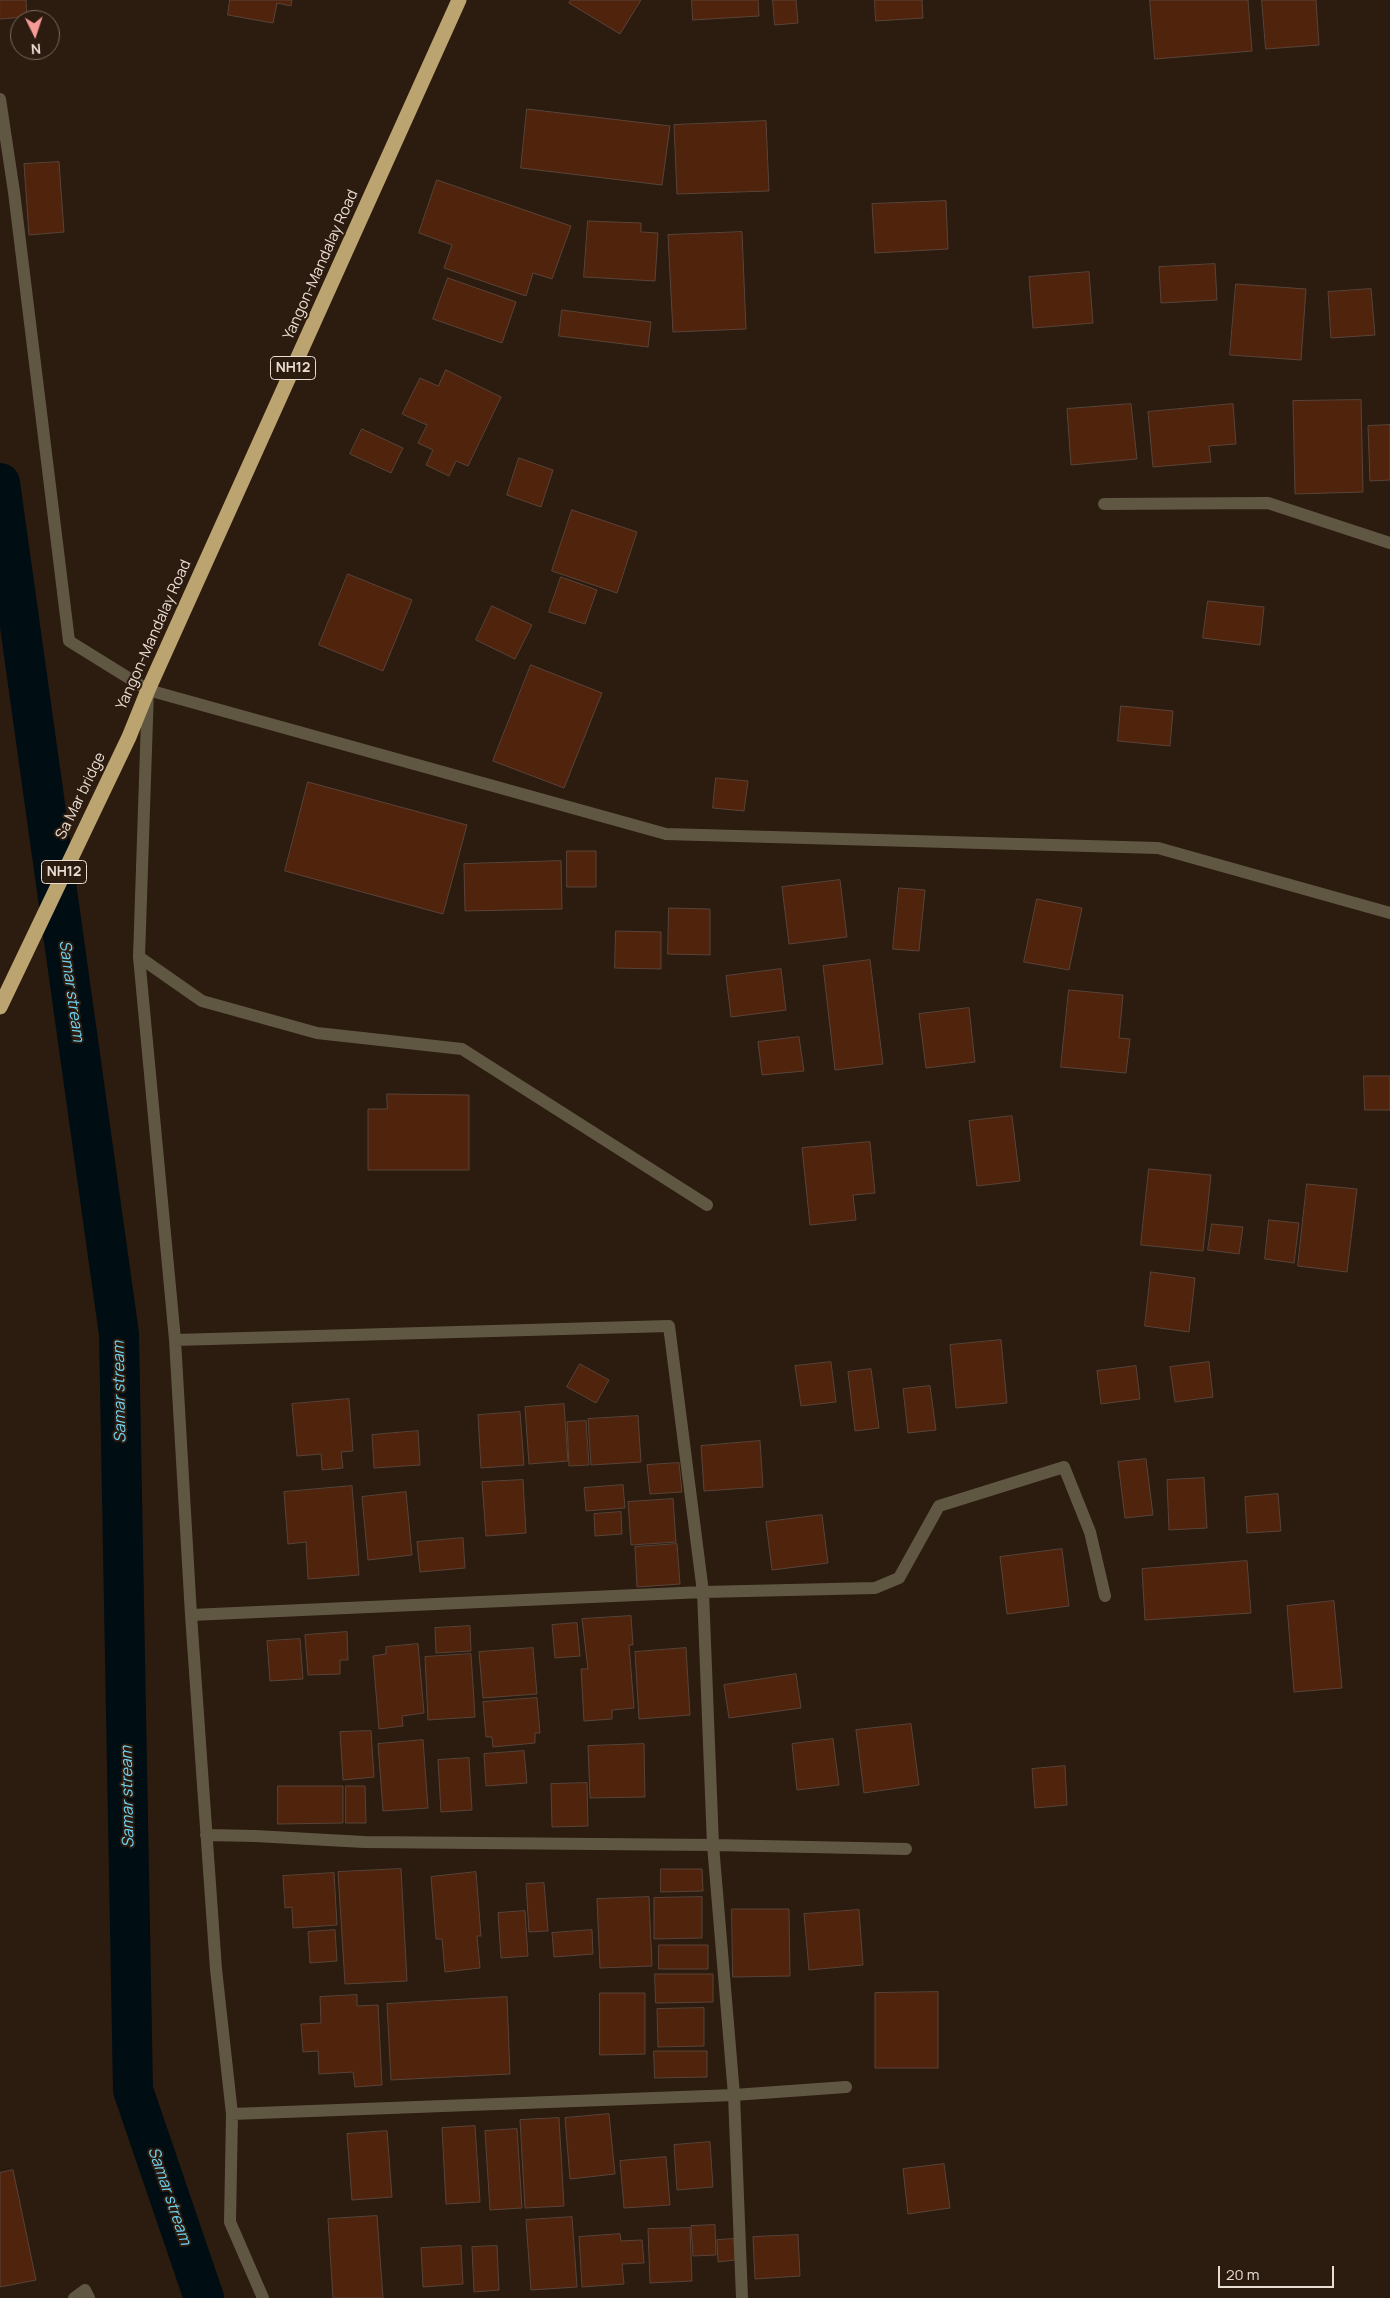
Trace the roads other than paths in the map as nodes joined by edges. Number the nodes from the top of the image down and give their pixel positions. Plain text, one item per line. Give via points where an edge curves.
1 (460, 0) edge
2 (0, 99) edge
3 (1104, 504) dead end
4 (1390, 544) edge
5 (148, 690) junction
6 (129, 737) joint
7 (1390, 913) edge
8 (140, 957) junction
9 (0, 1006) edge
10 (707, 1205) dead end
11 (175, 1340) junction
12 (703, 1592) junction
13 (1105, 1596) dead end
14 (191, 1615) junction
15 (206, 1835) junction
16 (713, 1845) junction
17 (906, 1849) dead end
18 (846, 2087) dead end
19 (734, 2095) junction
20 (232, 2114) junction
21 (74, 2298) edge
22 (88, 2298) edge
23 (263, 2298) edge
24 (742, 2298) edge

1 - 5 highway, Yangon-Mandalay Road / NH12
2 - 5 street via 69,641
3 - 4 street via 1268,503
5 - 6 highway, Yangon-Mandalay Road / NH12
5 - 7 street via 666,834 1158,848
5 - 8 street
6 - 9 highway, Sa Mar bridge / NH12
8 - 10 street via 202,1002 317,1033 462,1049
8 - 11 street
11 - 12 street via 669,1326
11 - 14 street
12 - 13 street via 875,1588 899,1578 939,1506 1064,1467 1090,1532
12 - 14 street
12 - 16 street
14 - 15 street
15 - 16 street via 364,1842
15 - 20 street
16 - 17 street
16 - 19 street
18 - 19 street
19 - 20 street
19 - 24 street
20 - 23 street via 230,2222
21 - 22 street via 85,2290

